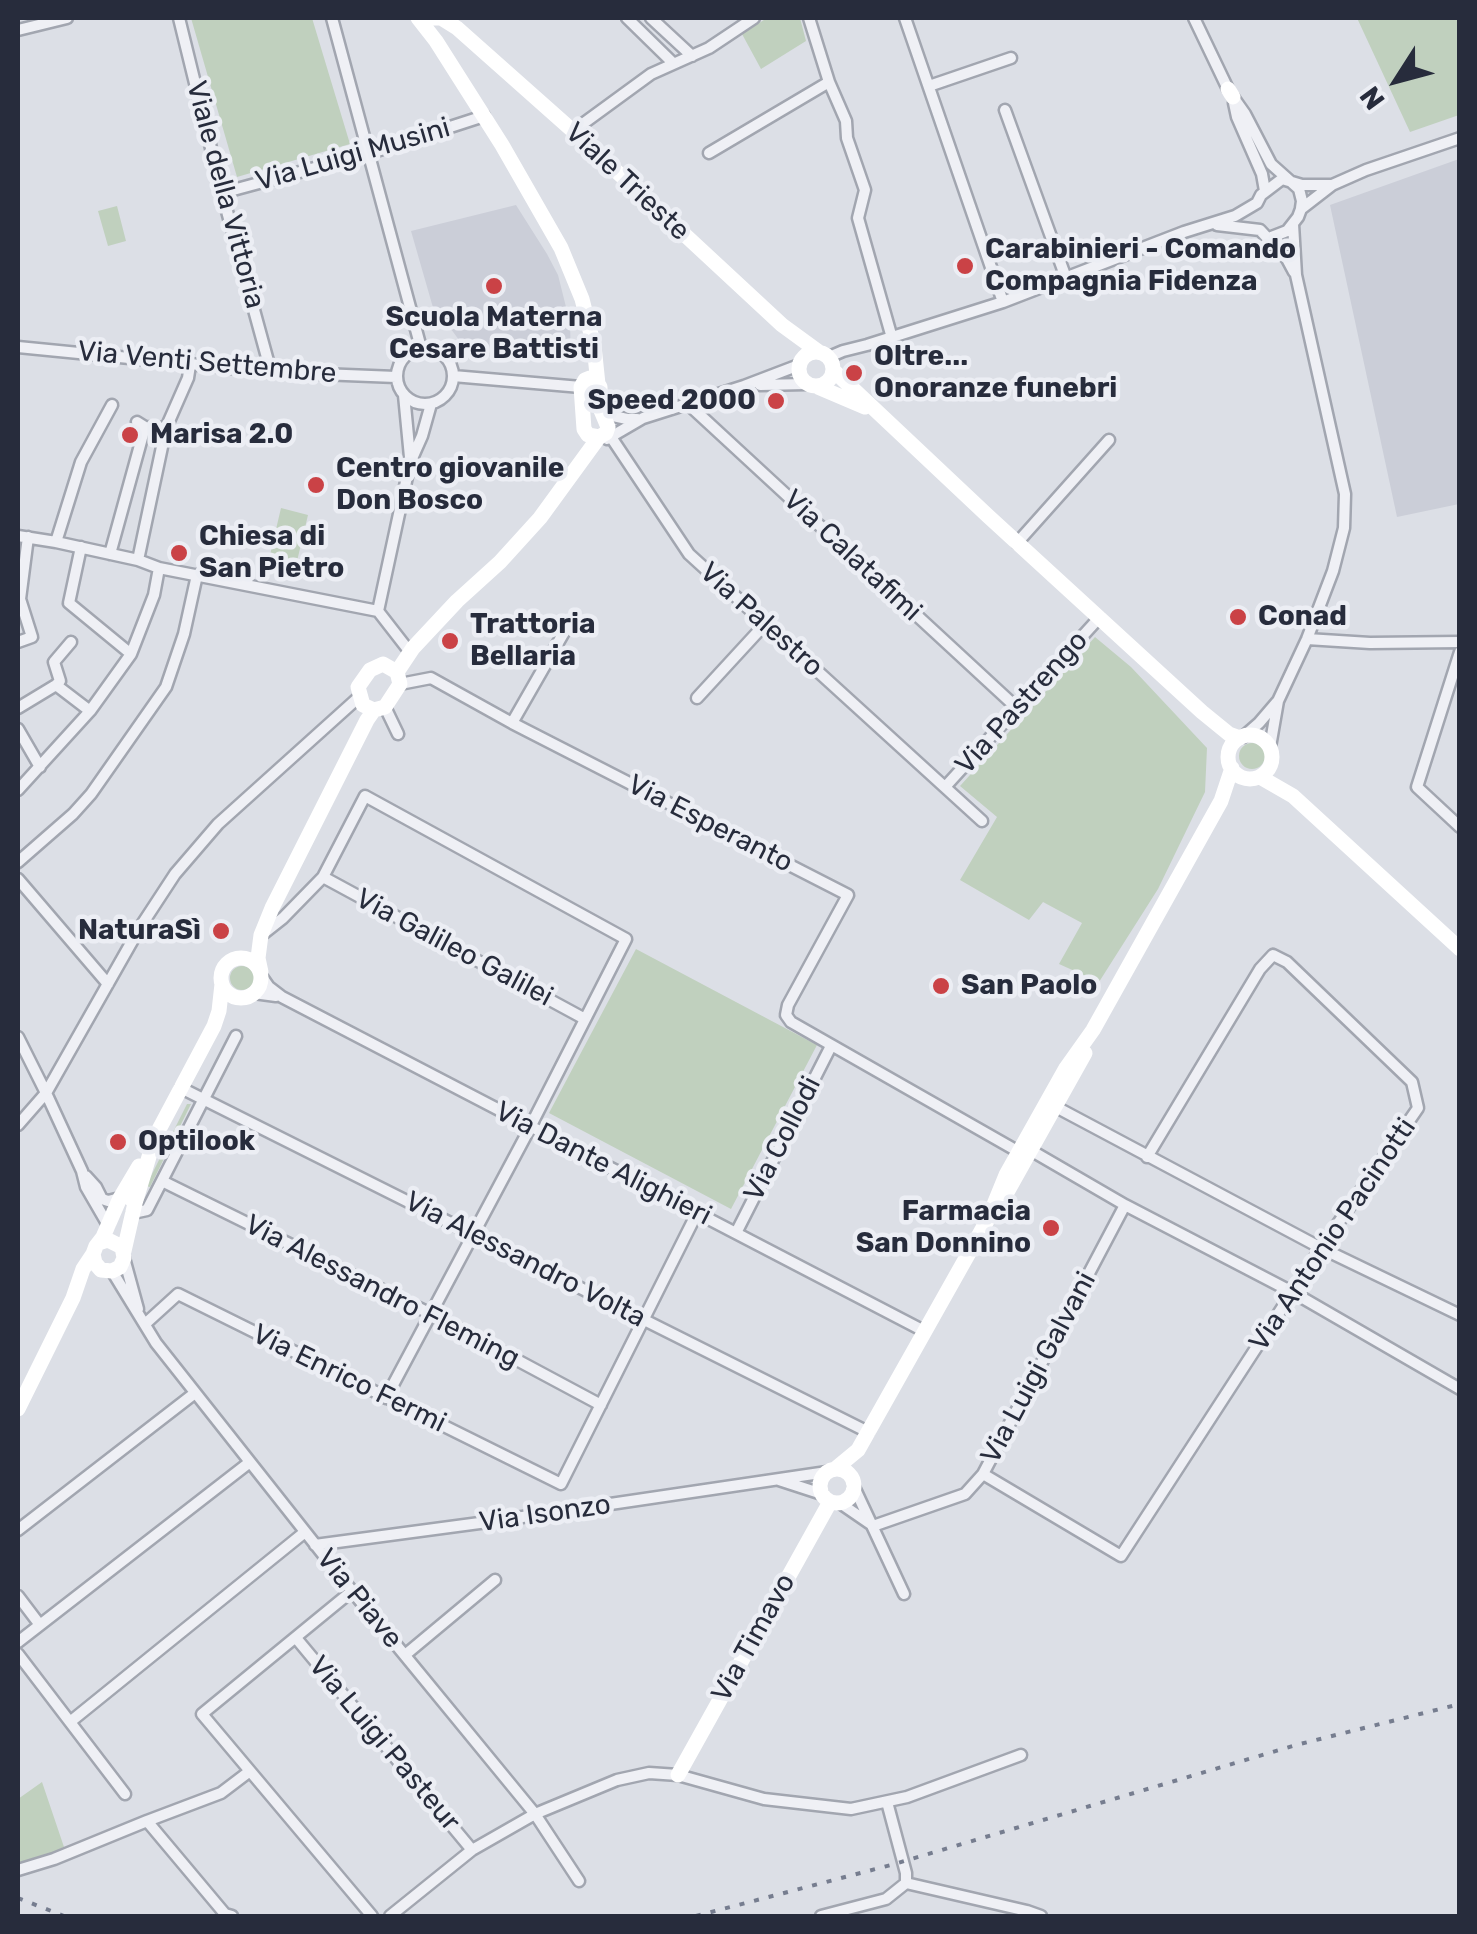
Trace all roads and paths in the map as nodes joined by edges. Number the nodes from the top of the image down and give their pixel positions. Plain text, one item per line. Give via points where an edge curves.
1 (67, 18) edge
2 (179, 18) edge
3 (332, 18) edge
4 (418, 18) edge
5 (430, 18) edge
6 (627, 18) edge
7 (650, 18) edge
8 (754, 18) edge
9 (809, 18) edge
10 (905, 18) edge
11 (1194, 18) edge
12 (18, 30) edge
13 (436, 41) junction
14 (692, 56) junction
15 (1011, 58) dead end
16 (673, 63) junction
17 (828, 82) junction
18 (928, 86) junction
19 (1230, 93) junction
20 (1005, 110) dead end
21 (484, 116) junction
22 (573, 131) junction
23 (1460, 138) edge
24 (370, 153) junction
25 (709, 153) dead end
26 (1292, 182) junction
27 (1332, 185) junction
28 (1264, 191) junction
29 (222, 193) junction
30 (1257, 203) junction
31 (1301, 209) junction
32 (1293, 224) junction
33 (1211, 225) junction
34 (1264, 234) junction
35 (1296, 275) junction
36 (1066, 278) junction
37 (1003, 302) junction
38 (892, 338) junction
39 (18, 347) edge
40 (421, 348) junction
41 (827, 360) junction
42 (190, 365) junction
43 (800, 365) junction
44 (272, 372) junction
45 (396, 376) junction
46 (453, 376) junction
47 (812, 385) junction
48 (744, 386) junction
49 (591, 387) junction
50 (404, 396) junction
51 (112, 404) dead end
52 (431, 404) junction
53 (688, 404) junction
54 (873, 410) junction
55 (644, 418) junction
56 (166, 428) junction
57 (601, 432) junction
58 (1110, 440) dead end
59 (410, 464) junction
60 (572, 476) junction
61 (23, 537) edge
62 (56, 542) junction
63 (1017, 543) junction
64 (81, 548) junction
65 (110, 554) junction
66 (138, 560) junction
67 (159, 568) junction
68 (197, 575) junction
69 (378, 611) junction
70 (1099, 618) junction
71 (766, 623) junction
72 (567, 627) dead end
73 (1307, 639) junction
74 (18, 642) edge
75 (71, 642) dead end
76 (1460, 642) edge
77 (407, 651) junction
78 (1460, 652) edge
79 (131, 654) junction
80 (394, 673) junction
81 (56, 684) junction
82 (697, 698) dead end
83 (1278, 701) junction
84 (18, 708) edge
85 (370, 708) junction
86 (1016, 708) junction
87 (90, 711) junction
88 (512, 722) junction
89 (18, 729) edge
90 (398, 734) dead end
91 (1238, 742) junction
92 (1271, 755) junction
93 (40, 767) junction
94 (1232, 768) junction
95 (1255, 778) junction
96 (945, 787) junction
97 (18, 790) edge
98 (1293, 796) junction
99 (1221, 801) junction
100 (982, 821) dead end
101 (1460, 827) edge
102 (18, 862) edge
103 (323, 877) junction
104 (18, 879) edge
105 (261, 935) junction
106 (1460, 949) edge
107 (236, 958) junction
108 (261, 974) junction
109 (108, 984) junction
110 (222, 984) junction
111 (252, 995) junction
112 (282, 997) junction
113 (585, 1019) junction
114 (214, 1026) junction
115 (1093, 1030) junction
116 (236, 1036) dead end
117 (18, 1038) edge
118 (831, 1046) junction
119 (181, 1088) junction
120 (46, 1093) junction
121 (203, 1100) junction
122 (1056, 1107) junction
123 (18, 1125) edge
124 (530, 1126) junction
125 (1025, 1152) junction
126 (1146, 1156) junction
127 (82, 1171) junction
128 (162, 1181) junction
129 (129, 1205) junction
130 (1125, 1206) junction
131 (697, 1213) junction
132 (108, 1226) junction
133 (736, 1233) junction
134 (474, 1234) junction
135 (1321, 1248) junction
136 (96, 1249) junction
137 (124, 1255) junction
138 (109, 1271) junction
139 (1294, 1293) junction
140 (74, 1298) junction
141 (431, 1314) junction
142 (1460, 1315) edge
143 (142, 1320) junction
144 (642, 1320) junction
145 (924, 1331) junction
146 (1460, 1389) edge
147 (194, 1393) junction
148 (386, 1398) junction
149 (601, 1405) junction
150 (18, 1409) edge
151 (868, 1432) junction
152 (858, 1450) junction
153 (250, 1462) junction
154 (831, 1471) junction
155 (983, 1474) junction
156 (773, 1479) junction
157 (853, 1484) junction
158 (830, 1499) junction
159 (873, 1526) junction
160 (18, 1530) edge
161 (305, 1532) junction
162 (315, 1544) junction
163 (495, 1580) dead end
164 (352, 1592) junction
165 (904, 1594) dead end
166 (18, 1596) edge
167 (40, 1625) junction
168 (296, 1638) junction
169 (18, 1642) edge
170 (18, 1654) edge
171 (405, 1655) junction
172 (70, 1722) junction
173 (1021, 1755) dead end
174 (250, 1771) junction
175 (678, 1775) junction
176 (125, 1794) dead end
177 (887, 1802) junction
178 (535, 1814) junction
179 (147, 1821) junction
180 (472, 1850) junction
181 (18, 1870) edge
182 (580, 1882) dead end
183 (906, 1883) junction
184 (232, 1916) edge
185 (372, 1916) edge
186 (390, 1916) edge
187 (821, 1916) edge
188 (1040, 1916) edge

1 - 12 street
2 - 29 street, Viale della Vittoria
3 - 24 street
4 - 13 main road
5 - 13 main road
5 - 22 main road, Viale Trieste via 456,28
6 - 16 street
7 - 14 street
8 - 14 street
9 - 17 street
10 - 18 street
11 - 19 street
13 - 21 main road
14 - 16 street
15 - 18 street
16 - 22 street
17 - 25 street
17 - 38 street via 866,190 858,218
18 - 37 street
19 - 26 street via 1272,164
19 - 28 street
20 - 36 street
21 - 24 street, Via Luigi Musini
21 - 49 main road via 561,248 582,299
22 - 41 main road, Viale Trieste
23 - 27 street
24 - 29 street, Via Luigi Musini
24 - 40 street
26 - 27 street
26 - 28 street
26 - 31 street via 1302,195
27 - 31 street
28 - 30 street
29 - 44 street, Viale della Vittoria
30 - 33 street
30 - 34 street via 1256,224
31 - 32 street
32 - 34 street via 1281,234
32 - 35 street
33 - 34 street
33 - 36 street
34 - 35 street
35 - 73 street via 1345,494 1340,549
36 - 37 street
37 - 38 street
38 - 41 street
39 - 42 street, Via Venti Settembre
40 - 45 street via 403,357
40 - 46 street via 441,352
41 - 43 main road via 805,356
41 - 47 main road via 829,382
41 - 54 main road, Viale Trieste
42 - 44 street, Via Venti Settembre
42 - 56 street
43 - 47 main road via 800,375
43 - 48 street
44 - 45 street, Via Venti Settembre
45 - 50 street
46 - 49 street
46 - 52 street via 449,391
47 - 48 street
47 - 54 main road, Viale Trieste
48 - 53 street
49 - 55 street via 613,416
49 - 57 main road
49 - 57 main road
50 - 52 street
50 - 59 street
51 - 62 street via 81,462
52 - 59 street
53 - 55 street
53 - 86 street, Via Calatafimi
54 - 63 main road, Viale Trieste
55 - 57 street
56 - 65 street via 141,424
56 - 66 street
57 - 60 main road
57 - 60 main road via 584,443
57 - 71 street, Via Palestro via 689,554
58 - 63 street
59 - 69 street
60 - 77 main road via 500,562
61 - 62 street
61 - 74 street via 20,598 32,637
62 - 64 street
63 - 70 main road, Viale Trieste
64 - 65 street
64 - 79 street via 70,603
65 - 66 street
66 - 67 street
67 - 68 street
67 - 79 street
68 - 69 street
68 - 102 street via 166,686 91,794
69 - 77 street
70 - 86 street, Via Pastrengo
70 - 91 main road, Viale Trieste
71 - 82 street
71 - 96 street, Via Palestro
72 - 88 street
73 - 76 street
73 - 83 street
75 - 81 street via 54,662
77 - 80 main road
78 - 101 street via 1417,788
79 - 87 street
80 - 85 main road
80 - 85 main road via 370,670 358,688
80 - 88 street, Via Esperanto via 431,678
81 - 84 street
81 - 87 street
83 - 91 street
83 - 92 street
85 - 90 street
85 - 105 main road
85 - 109 street via 218,824 175,874
86 - 96 street, Via Pastrengo
87 - 93 street
88 - 118 street, Via Esperanto via 848,896 786,1015
89 - 93 street
91 - 92 main road, Viale Trieste via 1261,738
91 - 94 main road
92 - 95 main road via 1265,774
92 - 98 main road
93 - 97 street
94 - 95 main road
94 - 99 main road
95 - 98 main road
95 - 99 main road
96 - 100 street, Via Palestro
98 - 106 main road
99 - 115 main road
103 - 105 street
103 - 113 street, Via Galileo Galilei
103 - 113 street via 365,796 626,939
104 - 109 street
105 - 107 main road
105 - 108 main road
107 - 108 main road via 248,958
107 - 110 main road via 224,968
108 - 111 main road
108 - 112 street, Via Dante Alighieri
109 - 120 street
110 - 111 main road via 233,996
110 - 114 main road
111 - 112 street, Via Dante Alighieri
111 - 114 main road
112 - 124 street, Via Dante Alighieri
113 - 124 street
114 - 119 main road
115 - 122 main road
115 - 125 main road via 1066,1068
116 - 121 street
117 - 120 street
118 - 125 street
118 - 133 street, Via Collodi
119 - 121 street, Via Alessandro Volta
119 - 129 main road
120 - 123 street
120 - 127 street
121 - 128 street
121 - 134 street, Via Alessandro Volta
122 - 125 main road
122 - 126 street
124 - 131 street, Via Dante Alighieri
124 - 134 street
125 - 130 street
125 - 145 main road
126 - 135 street
126 - 135 street, Via Antonio Pacinotti via 1274,955 1412,1082 1418,1108
127 - 129 street via 102,1199
127 - 132 street
128 - 129 street via 147,1210
128 - 141 street, Via Alessandro Fleming
129 - 132 main road
129 - 137 main road
130 - 139 street
130 - 155 street, Via Luigi Galvani
131 - 133 street, Via Dante Alighieri
131 - 144 street
132 - 136 main road
133 - 145 street, Via Dante Alighieri
134 - 141 street
134 - 144 street, Via Alessandro Volta
135 - 139 street, Via Antonio Pacinotti
135 - 142 street
136 - 137 main road via 113,1241
136 - 138 main road via 95,1263
136 - 140 main road
137 - 138 main road
137 - 143 street, Via Piave
138 - 140 main road
138 - 143 street, Via Piave
139 - 146 street
139 - 155 street, Via Antonio Pacinotti via 1121,1556
140 - 150 main road
141 - 148 street
141 - 149 street, Via Alessandro Fleming
143 - 147 street, Via Piave
143 - 148 street, Via Enrico Fermi via 178,1294
144 - 149 street
144 - 151 street, Via Alessandro Volta
145 - 151 main road
147 - 153 street, Via Piave
147 - 160 street
148 - 149 street, Via Enrico Fermi via 561,1484
151 - 152 main road
152 - 154 main road
152 - 157 main road
153 - 161 street, Via Piave
153 - 167 street
154 - 156 street, Via Isonzo
154 - 157 main road via 846,1472
154 - 158 main road via 820,1486
155 - 159 street, Via Luigi Galvani via 966,1494
156 - 158 street, Via Isonzo
156 - 162 street, Via Isonzo
157 - 158 main road via 852,1495
157 - 159 street
158 - 159 street, Via Isonzo
158 - 175 main road, Via Timavo
159 - 165 street
161 - 162 street, Via Piave
161 - 172 street
162 - 164 street, Via Piave
163 - 171 street
164 - 168 street
164 - 171 street, Via Piave
166 - 167 street
167 - 169 street
168 - 174 street via 202,1714
168 - 180 street, Via Luigi Pasteur
170 - 172 street
171 - 178 street, Via Piave
172 - 176 street
173 - 177 street
174 - 179 street via 221,1793
174 - 185 street
175 - 177 street via 803,1805 851,1809
175 - 178 street via 617,1780
177 - 183 street
178 - 180 street
178 - 182 street, Via Piave
179 - 181 street
179 - 184 street
180 - 186 street
183 - 187 street via 886,1898
183 - 188 street

